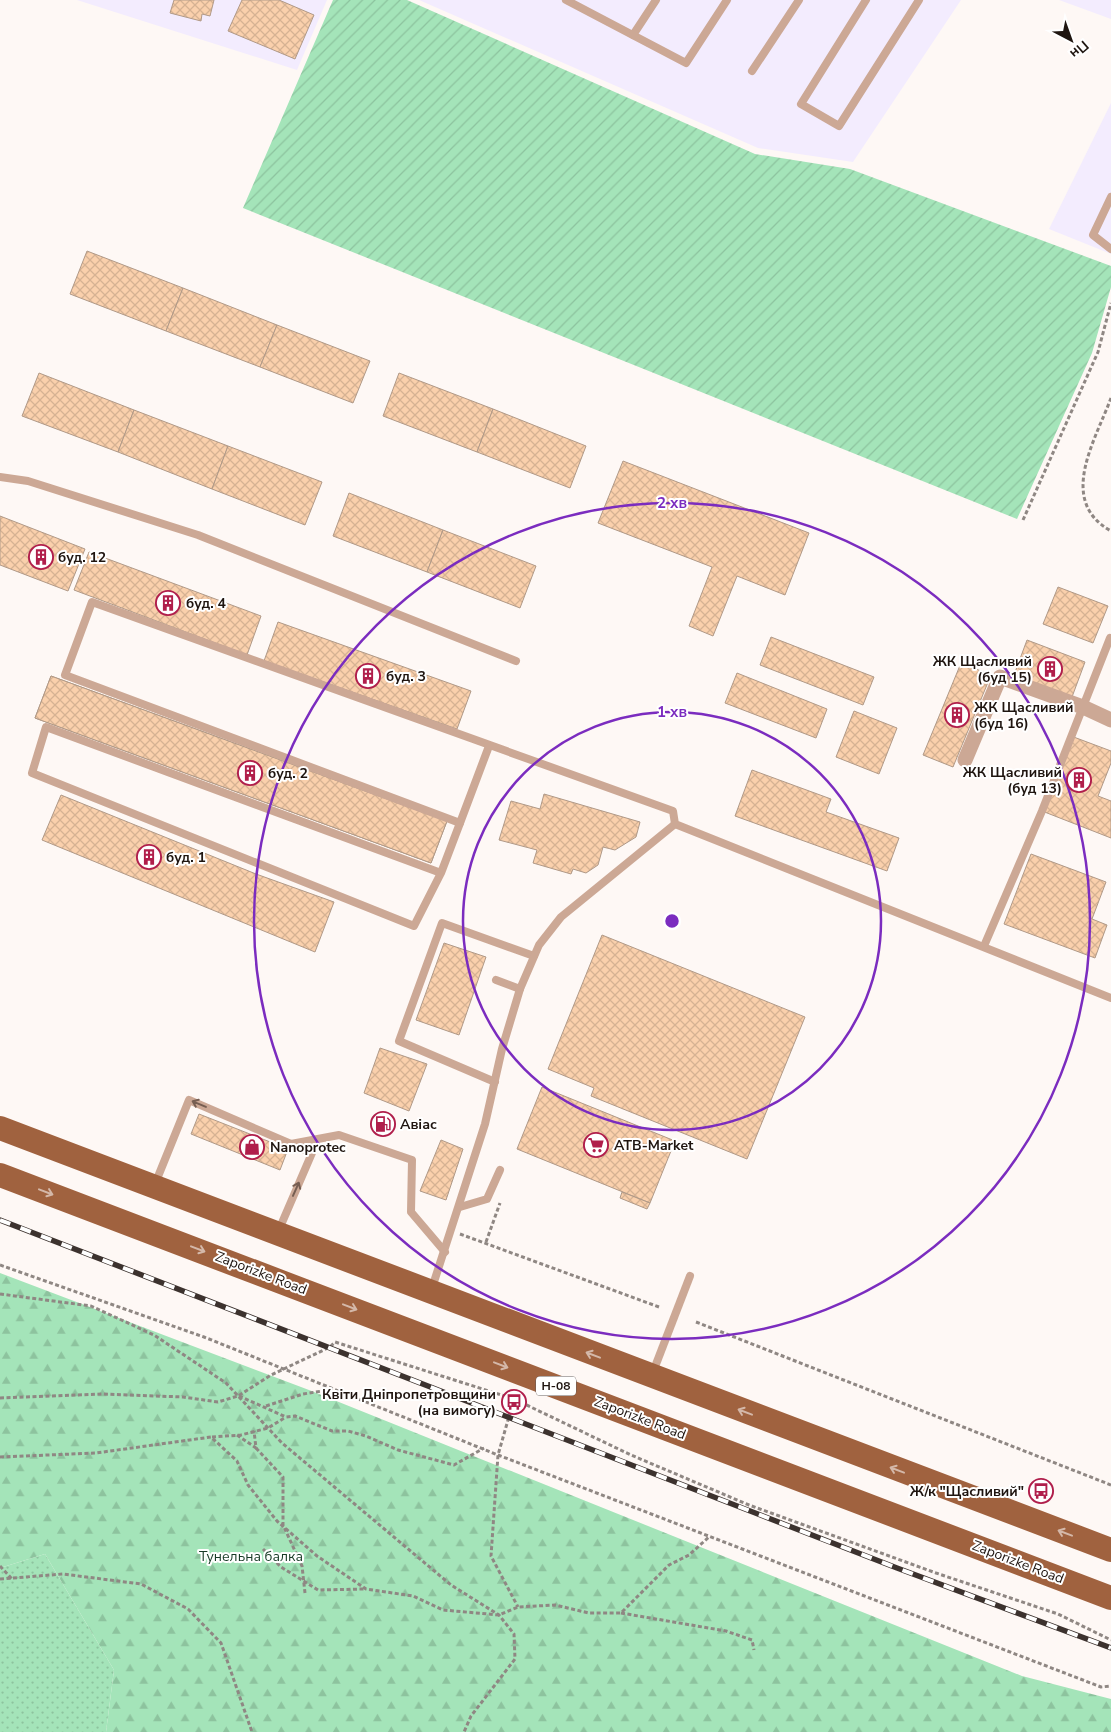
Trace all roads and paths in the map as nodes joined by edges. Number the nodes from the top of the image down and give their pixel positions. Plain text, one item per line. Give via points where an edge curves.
1 (566, 0) edge
2 (656, 0) edge
3 (727, 0) edge
4 (799, 0) edge
5 (866, 0) edge
6 (919, 0) edge
7 (633, 36) junction
8 (752, 71) dead end
9 (1111, 197) edge
10 (1111, 250) edge
11 (1111, 303) edge
12 (1111, 398) edge
13 (0, 477) edge
14 (1024, 520) dead end
15 (1111, 531) edge
16 (1110, 638) dead end
17 (516, 661) dead end
18 (1083, 707) junction
19 (1111, 720) edge
20 (489, 746) junction
21 (965, 760) dead end
22 (460, 822) junction
23 (675, 824) junction
24 (441, 873) junction
25 (984, 946) junction
26 (534, 956) junction
27 (496, 980) dead end
28 (520, 988) junction
29 (1111, 998) edge
30 (495, 1082) junction
31 (0, 1128) edge
32 (291, 1144) junction
33 (500, 1170) dead end
34 (0, 1175) edge
35 (154, 1187) junction
36 (500, 1203) dead end
37 (460, 1207) junction
38 (452, 1231) junction
39 (277, 1234) junction
40 (486, 1242) junction
41 (445, 1252) junction
42 (0, 1265) edge
43 (690, 1276) dead end
44 (431, 1292) junction
45 (0, 1294) edge
46 (659, 1307) dead end
47 (696, 1322) dead end
48 (286, 1369) junction
49 (651, 1377) junction
50 (336, 1389) junction
51 (238, 1396) junction
52 (0, 1398) edge
53 (514, 1399) junction
54 (266, 1406) junction
55 (286, 1417) junction
56 (268, 1428) junction
57 (254, 1431) junction
58 (236, 1435) junction
59 (211, 1437) junction
60 (256, 1448) junction
61 (484, 1448) junction
62 (498, 1455) junction
63 (0, 1458) edge
64 (1111, 1485) edge
65 (283, 1525) junction
66 (710, 1536) junction
67 (263, 1549) dead end
68 (1111, 1550) edge
69 (0, 1566) edge
70 (0, 1579) edge
71 (13, 1580) junction
72 (304, 1583) junction
73 (366, 1589) junction
74 (305, 1593) dead end
75 (1111, 1598) edge
76 (518, 1607) junction
77 (620, 1613) junction
78 (499, 1615) junction
79 (1111, 1640) edge
80 (754, 1650) dead end
81 (1111, 1686) edge
82 (252, 1732) edge
83 (464, 1732) edge

1 - 7 lane
2 - 7 lane
3 - 7 lane via 686,63
4 - 8 lane
5 - 6 lane via 801,104 839,126
9 - 10 lane via 1093,235
11 - 14 path via 1098,352
12 - 15 path via 1084,470 1082,489 1083,503 1094,520
13 - 17 lane via 28,481 198,535
16 - 18 lane
18 - 19 street
18 - 21 street via 1000,677
18 - 25 lane
20 - 22 lane
20 - 22 lane via 92,602 65,674
20 - 23 lane via 673,812
22 - 24 lane
23 - 25 lane
23 - 26 lane via 560,917
24 - 24 lane via 413,863 46,727 32,773 414,926
25 - 29 lane
26 - 28 lane
26 - 30 lane via 442,923 399,1041
27 - 28 lane
28 - 30 lane
30 - 37 lane
31 - 35 main road
32 -> 35 lane via 190,1100
39 -> 32 lane via 312,1153
32 - 41 lane via 339,1135 412,1160 412,1212
33 - 37 lane via 487,1199
34 -> 75 main road, Zaporizke Road / Н-08
35 - 39 main road
36 - 40 path
37 - 38 lane
38 - 40 path
38 - 41 lane
39 - 44 main road
40 - 46 path
41 - 44 lane
42 - 48 path
43 - 49 lane
49 -> 44 main road
45 - 51 path via 90,1306 154,1335 226,1383
47 - 64 path
48 - 50 path
48 - 51 path
48 - 53 path via 335,1342
68 -> 49 main road
50 - 54 path via 303,1394
50 - 61 path
51 - 52 path via 218,1402 183,1397 103,1394
51 - 54 path
51 - 56 path
53 - 62 path
53 - 79 path via 630,1455 749,1505 1058,1614
54 - 55 path
55 - 56 path
55 - 61 path via 295,1416 332,1431 366,1436 398,1450 454,1465
56 - 57 path
56 - 78 path via 451,1585
57 - 58 path
57 - 60 path
58 - 59 path
58 - 60 path
59 - 63 path via 96,1453
59 - 65 path via 237,1461 248,1485
60 - 65 path via 283,1477
61 - 62 path
62 - 66 path
62 - 76 path via 491,1556
65 - 72 path via 302,1566
65 - 73 path via 317,1556
66 - 77 path via 689,1555 669,1565
66 - 81 path via 1100,1687
67 - 72 path
69 - 71 path
70 - 71 path
71 - 82 path via 63,1574 141,1584 188,1609 220,1643
72 - 73 path via 318,1590
72 - 74 path
73 - 78 path via 413,1596 443,1610
76 - 77 path via 555,1605 589,1613
76 - 78 path
77 - 80 path via 726,1631 752,1640
78 - 83 path via 514,1634 514,1659 471,1716

